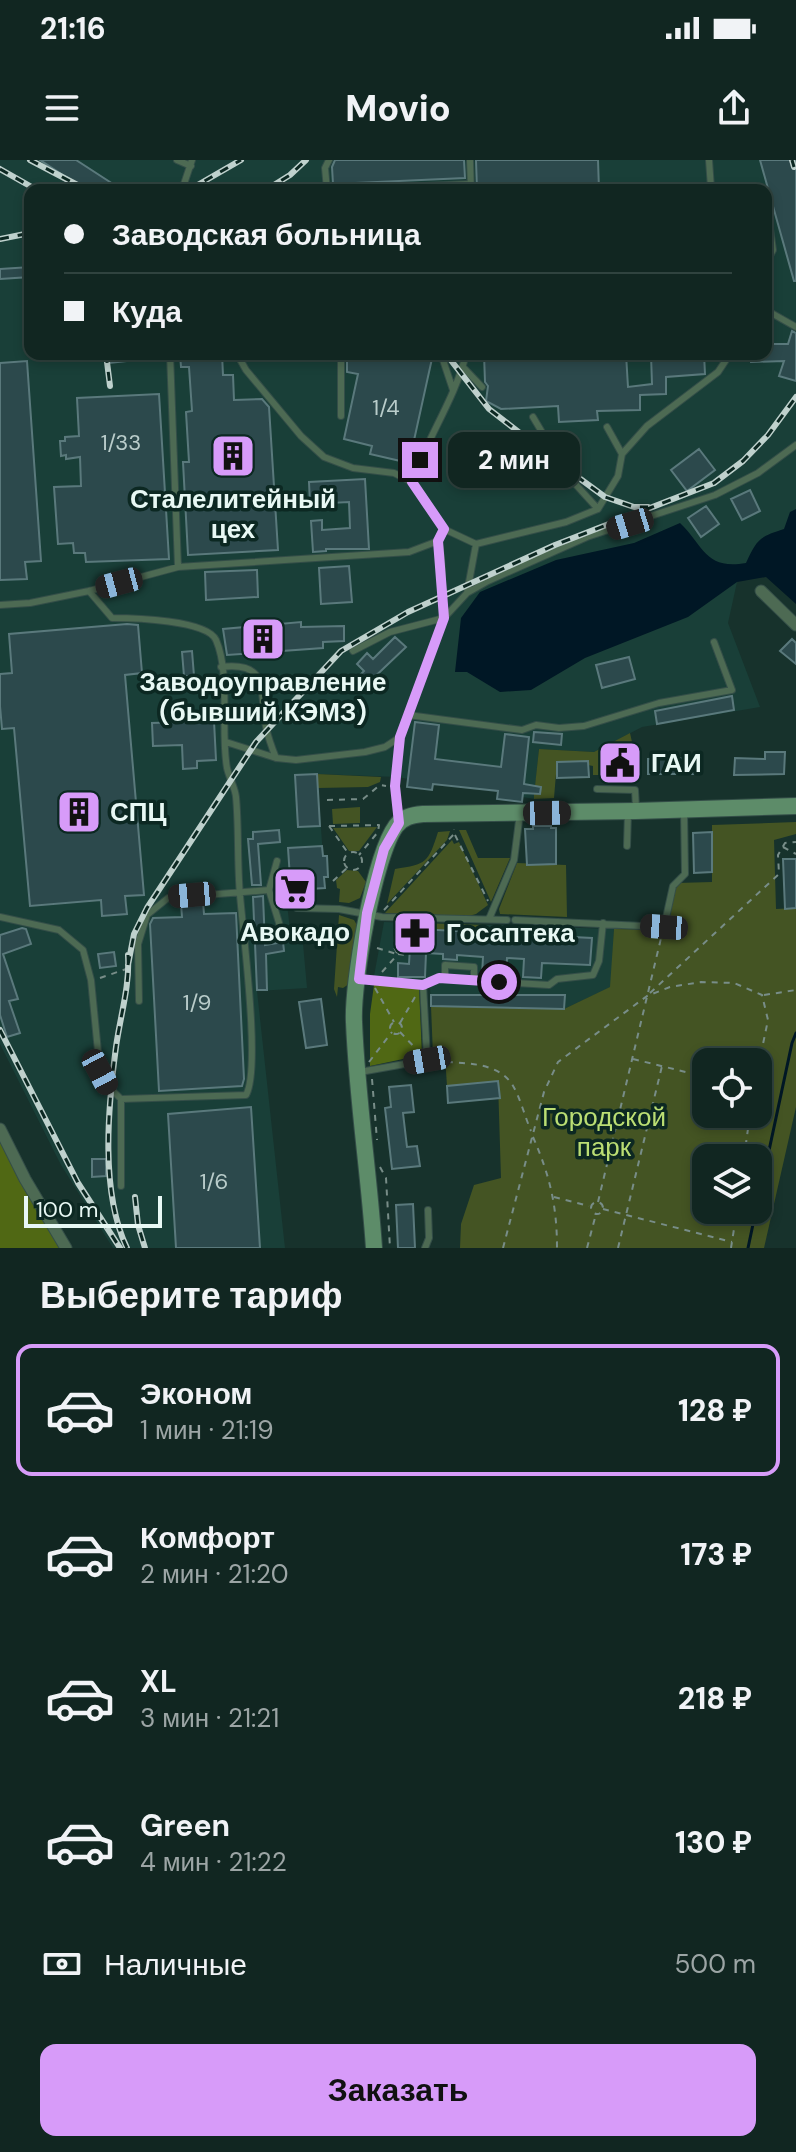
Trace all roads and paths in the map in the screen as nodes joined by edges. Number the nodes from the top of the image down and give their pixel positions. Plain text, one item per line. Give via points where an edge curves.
1 (177, 160) edge
2 (329, 160) edge
3 (470, 160) edge
4 (709, 160) edge
5 (192, 163) edge
6 (184, 184) edge
7 (328, 184) edge
8 (471, 184) edge
9 (711, 184) edge
10 (772, 313) edge
11 (796, 327) edge
12 (170, 360) edge
13 (240, 360) edge
14 (341, 360) edge
15 (443, 360) edge
16 (465, 360) edge
17 (726, 360) edge
18 (463, 367) junction
19 (482, 387) dead end
20 (453, 390) junction
21 (341, 416) dead end
22 (533, 417) dead end
23 (607, 427) dead end
24 (796, 445) edge
25 (622, 454) junction
26 (412, 482) junction
27 (598, 509) junction
28 (444, 529) junction
29 (438, 541) junction
30 (476, 544) junction
31 (178, 567) junction
32 (89, 591) junction
33 (761, 591) dead end
34 (467, 593) junction
35 (0, 605) edge
36 (444, 618) junction
37 (796, 625) edge
38 (714, 642) dead end
39 (353, 651) dead end
40 (221, 667) junction
41 (408, 715) junction
42 (400, 737) junction
43 (226, 742) junction
44 (276, 758) junction
45 (395, 786) junction
46 (597, 789) dead end
47 (327, 800) dead end
48 (796, 806) edge
49 (684, 810) junction
50 (632, 812) junction
51 (520, 813) junction
52 (399, 823) junction
53 (454, 829) dead end
54 (454, 834) junction
55 (796, 842) edge
56 (627, 846) dead end
57 (783, 847) junction
58 (348, 854) junction
59 (796, 854) edge
60 (359, 855) junction
61 (277, 861) dead end
62 (347, 868) junction
63 (333, 881) dead end
64 (269, 890) junction
65 (240, 891) junction
66 (489, 903) dead end
67 (297, 908) dead end
68 (376, 912) junction
69 (0, 917) edge
70 (396, 917) junction
71 (489, 919) junction
72 (603, 923) junction
73 (280, 926) dead end
74 (664, 927) junction
75 (377, 948) dead end
76 (398, 954) junction
77 (407, 955) dead end
78 (138, 964) junction
79 (380, 977) dead end
80 (445, 978) junction
81 (91, 980) junction
82 (474, 980) junction
83 (366, 982) junction
84 (423, 985) junction
85 (796, 990) edge
86 (762, 995) junction
87 (647, 996) junction
88 (139, 1001) dead end
89 (394, 1022) junction
90 (400, 1023) junction
91 (392, 1032) junction
92 (400, 1032) junction
93 (762, 1048) edge
94 (427, 1059) junction
95 (632, 1059) junction
96 (662, 1066) junction
97 (365, 1069) junction
98 (692, 1074) edge
99 (121, 1099) junction
100 (0, 1129) edge
101 (532, 1134) junction
102 (378, 1152) dead end
103 (380, 1167) dead end
104 (121, 1186) dead end
105 (554, 1197) junction
106 (598, 1202) junction
107 (591, 1207) junction
108 (603, 1209) junction
109 (428, 1210) dead end
110 (596, 1214) junction
111 (626, 1214) junction
112 (735, 1224) edge
113 (732, 1242) junction
114 (66, 1248) edge
115 (374, 1248) edge
116 (390, 1248) edge
117 (425, 1248) edge
118 (503, 1248) edge
119 (557, 1248) edge
120 (587, 1248) edge
121 (618, 1248) edge
122 (731, 1248) edge

1 - 5 lane
2 - 7 lane
3 - 8 lane
4 - 9 lane
5 - 6 lane
10 - 11 lane
12 - 31 lane
13 - 26 lane via 324,457
14 - 21 lane
15 - 20 lane
16 - 18 lane
17 - 25 lane via 718,372 647,426
18 - 19 lane
18 - 20 lane
20 - 26 lane
22 - 27 lane via 568,476
23 - 25 lane
24 - 34 lane via 715,495 587,537
25 - 27 lane via 618,476
26 - 28 lane
27 - 30 lane
28 - 29 lane
28 - 30 lane
29 - 31 lane via 409,552
29 - 36 lane
30 - 34 lane
31 - 32 lane
32 - 35 lane
32 - 40 lane via 112,618 205,628 215,639
33 - 37 street
34 - 36 lane
36 - 39 lane via 390,632
36 - 41 lane
38 - 41 lane via 732,690 659,703 584,726 536,725 522,730
40 - 43 lane
40 - 44 lane via 253,670 262,688 265,725
41 - 42 lane
42 - 44 lane via 365,752
42 - 45 lane
43 - 44 lane
43 - 65 lane via 235,793
45 - 47 path via 380,785 363,799
45 - 52 lane
46 - 50 lane via 635,790
48 - 49 street
49 - 50 street
49 - 74 lane via 685,874 673,886
50 - 51 street
50 - 56 lane
51 - 52 street via 410,815
51 - 71 lane via 514,860
52 - 68 street via 384,849
53 - 54 path
54 - 66 path
54 - 68 path
55 - 57 path
57 - 59 path
57 - 87 path via 779,874
58 - 60 path
58 - 60 path via 329,826 379,825
58 - 62 path
60 - 62 path via 358,869
61 - 64 lane
62 - 63 path
64 - 65 lane
64 - 73 lane
65 - 78 lane via 168,898 147,915
65 - 99 lane via 252,1086 246,1095
67 - 68 lane
68 - 70 lane
68 - 83 street
69 - 81 lane via 59,930 83,950
70 - 71 lane
70 - 76 path
71 - 72 lane
72 - 74 lane
72 - 82 lane via 593,975 557,979 549,985
74 - 87 path
75 - 76 path
76 - 77 path
76 - 79 path
78 - 81 path
78 - 88 lane
80 - 82 lane
80 - 82 lane via 445,965 474,967
80 - 84 lane
81 - 99 lane via 100,1072
83 - 84 lane
83 - 89 path
83 - 97 street via 354,1018
84 - 90 path
84 - 94 lane
85 - 86 path
86 - 87 path via 734,983 701,982
86 - 93 path via 768,1020
87 - 95 path
87 - 101 path via 558,1062
89 - 90 path
89 - 91 path
90 - 92 path
91 - 92 path
91 - 97 path
92 - 94 path
94 - 97 lane
94 - 101 path via 495,1070 511,1083
95 - 96 path
95 - 106 path
96 - 98 path
96 - 111 path
97 - 102 path
97 - 115 street
99 - 104 lane
100 - 114 street
101 - 105 path
101 - 118 path
103 - 116 path via 386,1178
105 - 107 path
105 - 119 path
106 - 107 path
106 - 108 path
107 - 110 path
108 - 110 path
108 - 111 path
109 - 117 lane
110 - 120 path
111 - 113 path
111 - 121 path
112 - 113 path
113 - 122 path

